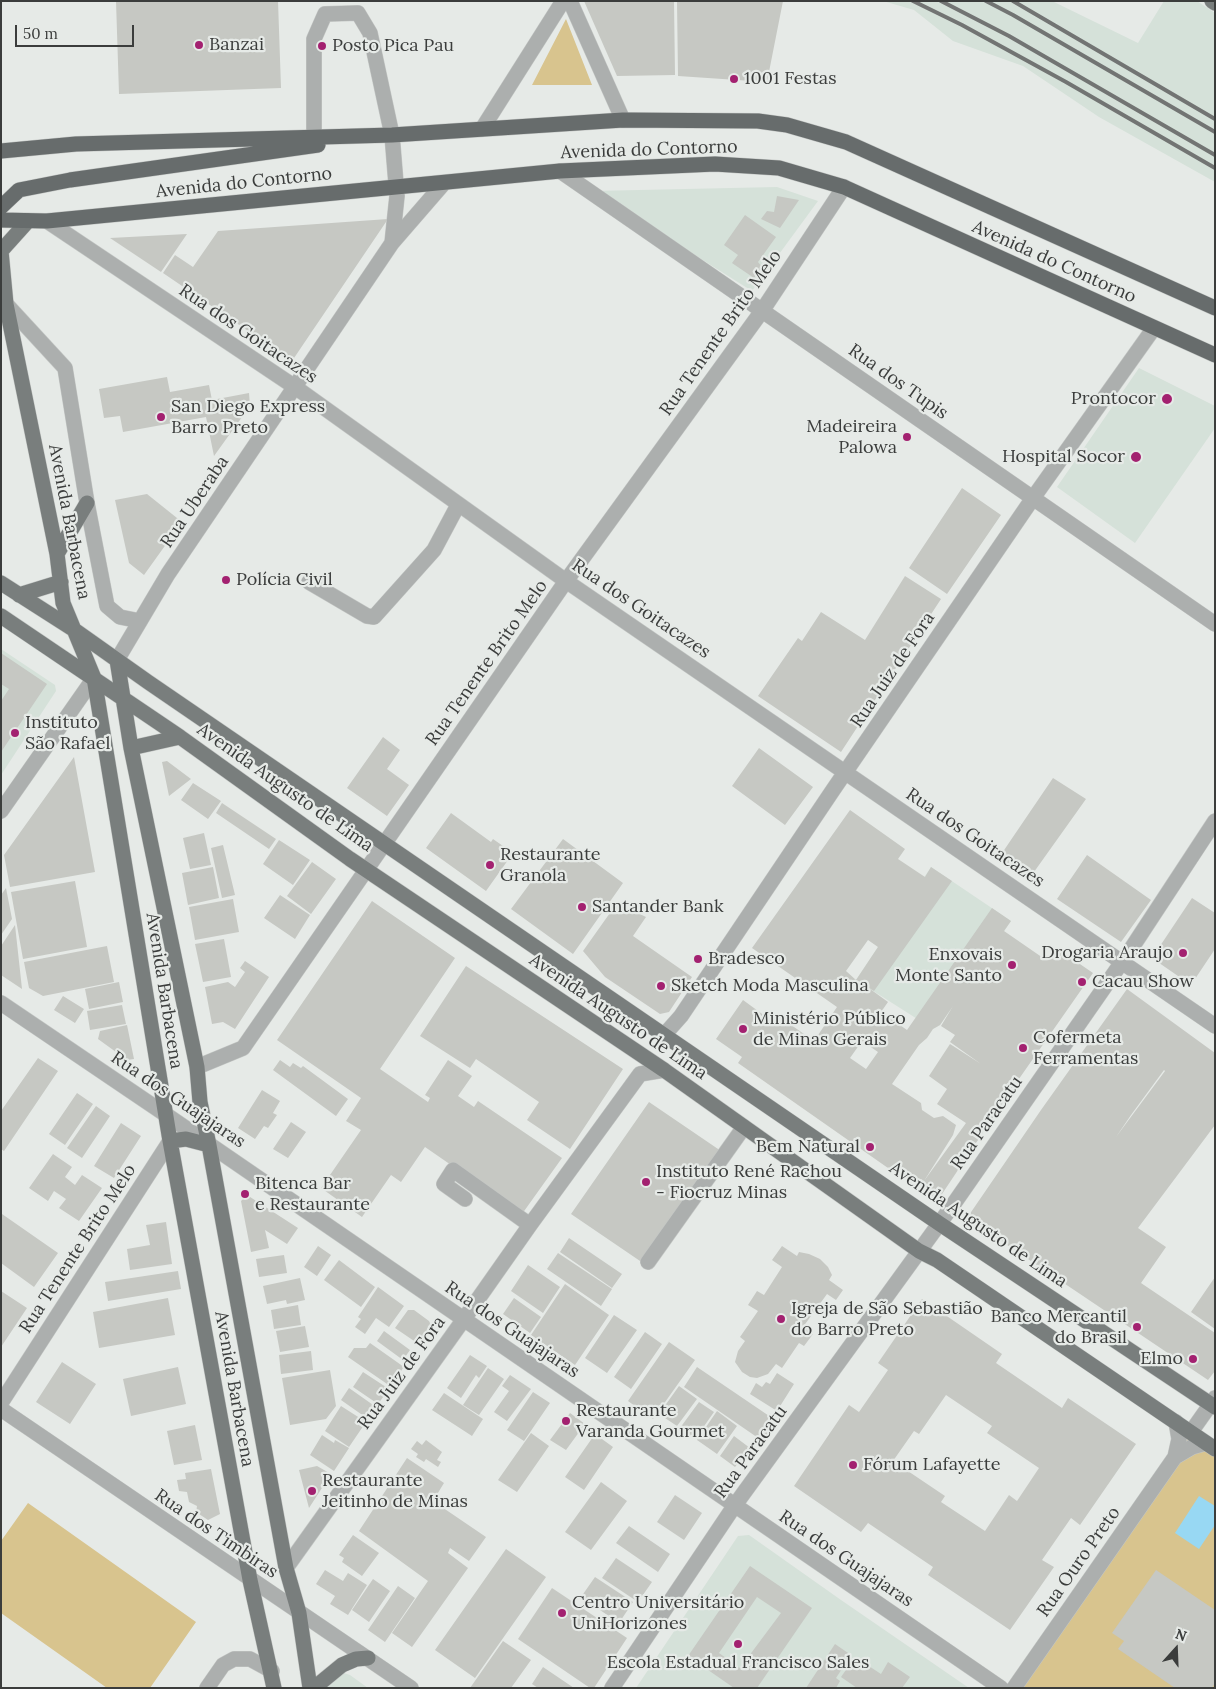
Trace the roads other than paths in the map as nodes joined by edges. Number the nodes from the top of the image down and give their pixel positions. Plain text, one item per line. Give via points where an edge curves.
1 (564, 1) edge
2 (570, 1) edge
3 (623, 120) junction
4 (482, 129) junction
5 (392, 135) junction
6 (314, 137) junction
7 (1, 151) edge
8 (560, 171) junction
9 (444, 183) junction
10 (396, 186) junction
11 (844, 187) junction
12 (1, 207) edge
13 (1, 220) edge
14 (28, 221) junction
15 (47, 221) junction
16 (392, 243) junction
17 (1, 251) edge
18 (3, 304) edge
19 (1215, 308) edge
20 (762, 311) junction
21 (1154, 328) junction
22 (1215, 355) edge
23 (295, 387) junction
24 (1033, 498) junction
25 (87, 503) junction
26 (458, 505) junction
27 (57, 554) junction
28 (566, 581) junction
29 (61, 582) junction
30 (309, 582) dead end
31 (1, 584) edge
32 (19, 595) junction
33 (1, 616) edge
34 (140, 621) junction
35 (1215, 624) edge
36 (76, 631) junction
37 (117, 660) junction
38 (94, 678) junction
39 (124, 699) junction
40 (180, 737) junction
41 (131, 748) junction
42 (846, 772) junction
43 (1, 811) edge
44 (1215, 821) edge
45 (385, 844) junction
46 (367, 870) junction
47 (1121, 961) junction
48 (1, 1003) edge
49 (1215, 1026) edge
50 (665, 1034) junction
51 (197, 1067) junction
52 (664, 1070) junction
53 (166, 1114) junction
54 (744, 1127) junction
55 (170, 1142) junction
56 (210, 1145) junction
57 (465, 1199) dead end
58 (940, 1224) junction
59 (530, 1225) junction
60 (919, 1251) junction
61 (648, 1262) dead end
62 (464, 1319) junction
63 (1, 1403) edge
64 (1213, 1403) edge
65 (1, 1409) edge
66 (1176, 1422) junction
67 (1191, 1432) junction
68 (1210, 1446) edge
69 (1175, 1457) junction
70 (735, 1505) junction
71 (286, 1568) junction
72 (250, 1580) junction
73 (298, 1613) junction
74 (368, 1658) junction
75 (272, 1671) junction
76 (207, 1688) edge
77 (274, 1688) edge
78 (310, 1688) edge
79 (314, 1688) edge
80 (411, 1688) edge
81 (612, 1688) edge
82 (1001, 1688) edge
83 (1014, 1688) edge

1 - 4 street
2 - 3 street
3 - 4 highway, Avenida do Contorno
3 - 19 highway, Avenida do Contorno via 758,121 788,125 846,142
4 - 5 highway, Avenida do Contorno
5 - 6 highway, Avenida do Contorno
5 - 6 street, Rua Uberaba via 370,34 358,13 325,14 314,39
5 - 10 street, Rua Uberaba
5 - 12 highway via 70,180 19,190
6 - 7 highway, Avenida do Contorno via 76,144
8 - 9 highway, Avenida do Contorno
8 - 11 highway, Avenida do Contorno via 724,165 779,168
8 - 20 street, Rua dos Tupis
9 - 10 highway, Avenida do Contorno
9 - 16 street, Rua Uberaba
10 - 15 highway, Avenida do Contorno
10 - 16 street, Rua Uberaba
11 - 20 street, Rua Tenente Brito Melo
11 - 21 highway, Avenida do Contorno
13 - 14 highway, Avenida do Contorno
14 - 15 highway, Avenida do Contorno
14 - 17 main road
15 - 23 street, Rua dos Goitacazes
16 - 23 street, Rua Uberaba
17 - 18 main road, Avenida Barbacena
18 - 25 street, Avenida Barbacena via 65,368
18 - 27 main road, Avenida Barbacena
20 - 24 street, Rua dos Tupis
20 - 28 street, Rua Tenente Brito Melo
21 - 22 highway, Avenida do Contorno
21 - 24 street, Rua Juiz de Fora
23 - 26 street, Rua dos Goitacazes
23 - 34 street, Rua Uberaba via 168,574
24 - 35 street, Rua dos Tupis
24 - 42 street, Rua Juiz de Fora
25 - 27 main road
25 - 34 street, Avenida Barbacena via 107,606 120,617
26 - 28 street, Rua dos Goitacazes
26 - 30 street via 434,550 374,617
27 - 29 main road, Avenida Barbacena
28 - 42 street, Rua dos Goitacazes
28 - 45 street, Rua Tenente Brito Melo
29 - 32 main road
29 - 36 main road, Avenida Barbacena via 63,604
31 - 32 main road, Avenida Augusto de Lima
32 - 36 main road, Avenida Augusto de Lima
33 - 38 main road, Avenida Augusto de Lima
34 - 37 street, Rua Uberaba
36 - 37 main road, Avenida Augusto de Lima
36 - 38 main road, Avenida Barbacena
37 - 39 main road, Avenida Barbacena
37 - 45 main road, Avenida Augusto de Lima
38 - 39 main road, Avenida Augusto de Lima
38 - 43 street
38 - 53 main road, Avenida Barbacena
39 - 40 main road, Avenida Augusto de Lima
39 - 41 main road, Avenida Barbacena
40 - 41 main road
40 - 46 main road, Avenida Augusto de Lima
41 - 51 main road, Avenida Barbacena
42 - 47 street, Rua dos Goitacazes
42 - 50 street, Rua Juiz de Fora via 681,1016
44 - 47 street, Rua Paracatu
45 - 46 street, Rua Tenente Brito Melo
45 - 50 main road, Avenida Augusto de Lima
46 - 51 street, Rua Tenente Brito Melo via 243,1048
46 - 52 main road, Avenida Augusto de Lima
47 - 49 street, Rua dos Goitacazes
47 - 58 street, Rua Paracatu
48 - 53 street, Rua dos Guajajaras
50 - 58 main road, Avenida Augusto de Lima
51 - 56 main road, Avenida Barbacena via 200,1102
52 - 54 main road, Avenida Augusto de Lima
52 - 59 street, Rua Juiz de Fora via 640,1074
53 - 55 main road, Avenida Barbacena
53 - 56 street, Rua dos Guajajaras
54 - 60 main road, Avenida Augusto de Lima
54 - 61 street
55 - 56 main road via 186,1140
55 - 63 street, Rua Tenente Brito Melo
55 - 72 main road, Avenida Barbacena
56 - 62 street, Rua dos Guajajaras
56 - 71 main road, Avenida Barbacena
57 - 59 street via 444,1184 453,1170
58 - 60 street, Rua Paracatu
58 - 64 main road, Avenida Augusto de Lima
59 - 62 street, Rua Juiz de Fora
60 - 66 main road, Avenida Augusto de Lima
60 - 70 street, Rua Paracatu
62 - 70 street, Rua dos Guajajaras
62 - 71 street, Rua Juiz de Fora
64 - 67 street
65 - 72 street, Rua dos Timbiras
66 - 67 main road, Avenida Augusto de Lima
66 - 69 street, Rua Ouro Preto via 1179,1439
67 - 68 main road, Avenida Augusto de Lima
68 - 69 street, Rua Ouro Preto via 1192,1447
69 - 83 street, Rua Ouro Preto
70 - 81 street, Rua Paracatu
70 - 82 street, Rua dos Guajajaras
71 - 73 main road, Avenida Barbacena
72 - 73 street, Rua dos Timbiras
72 - 75 main road, Avenida Barbacena
73 - 74 street, Rua dos Timbiras
73 - 78 main road, Avenida Barbacena
74 - 79 main road via 342,1665
74 - 80 street, Rua dos Timbiras
75 - 76 street via 250,1659 234,1659 223,1665
75 - 77 main road, Avenida Barbacena

